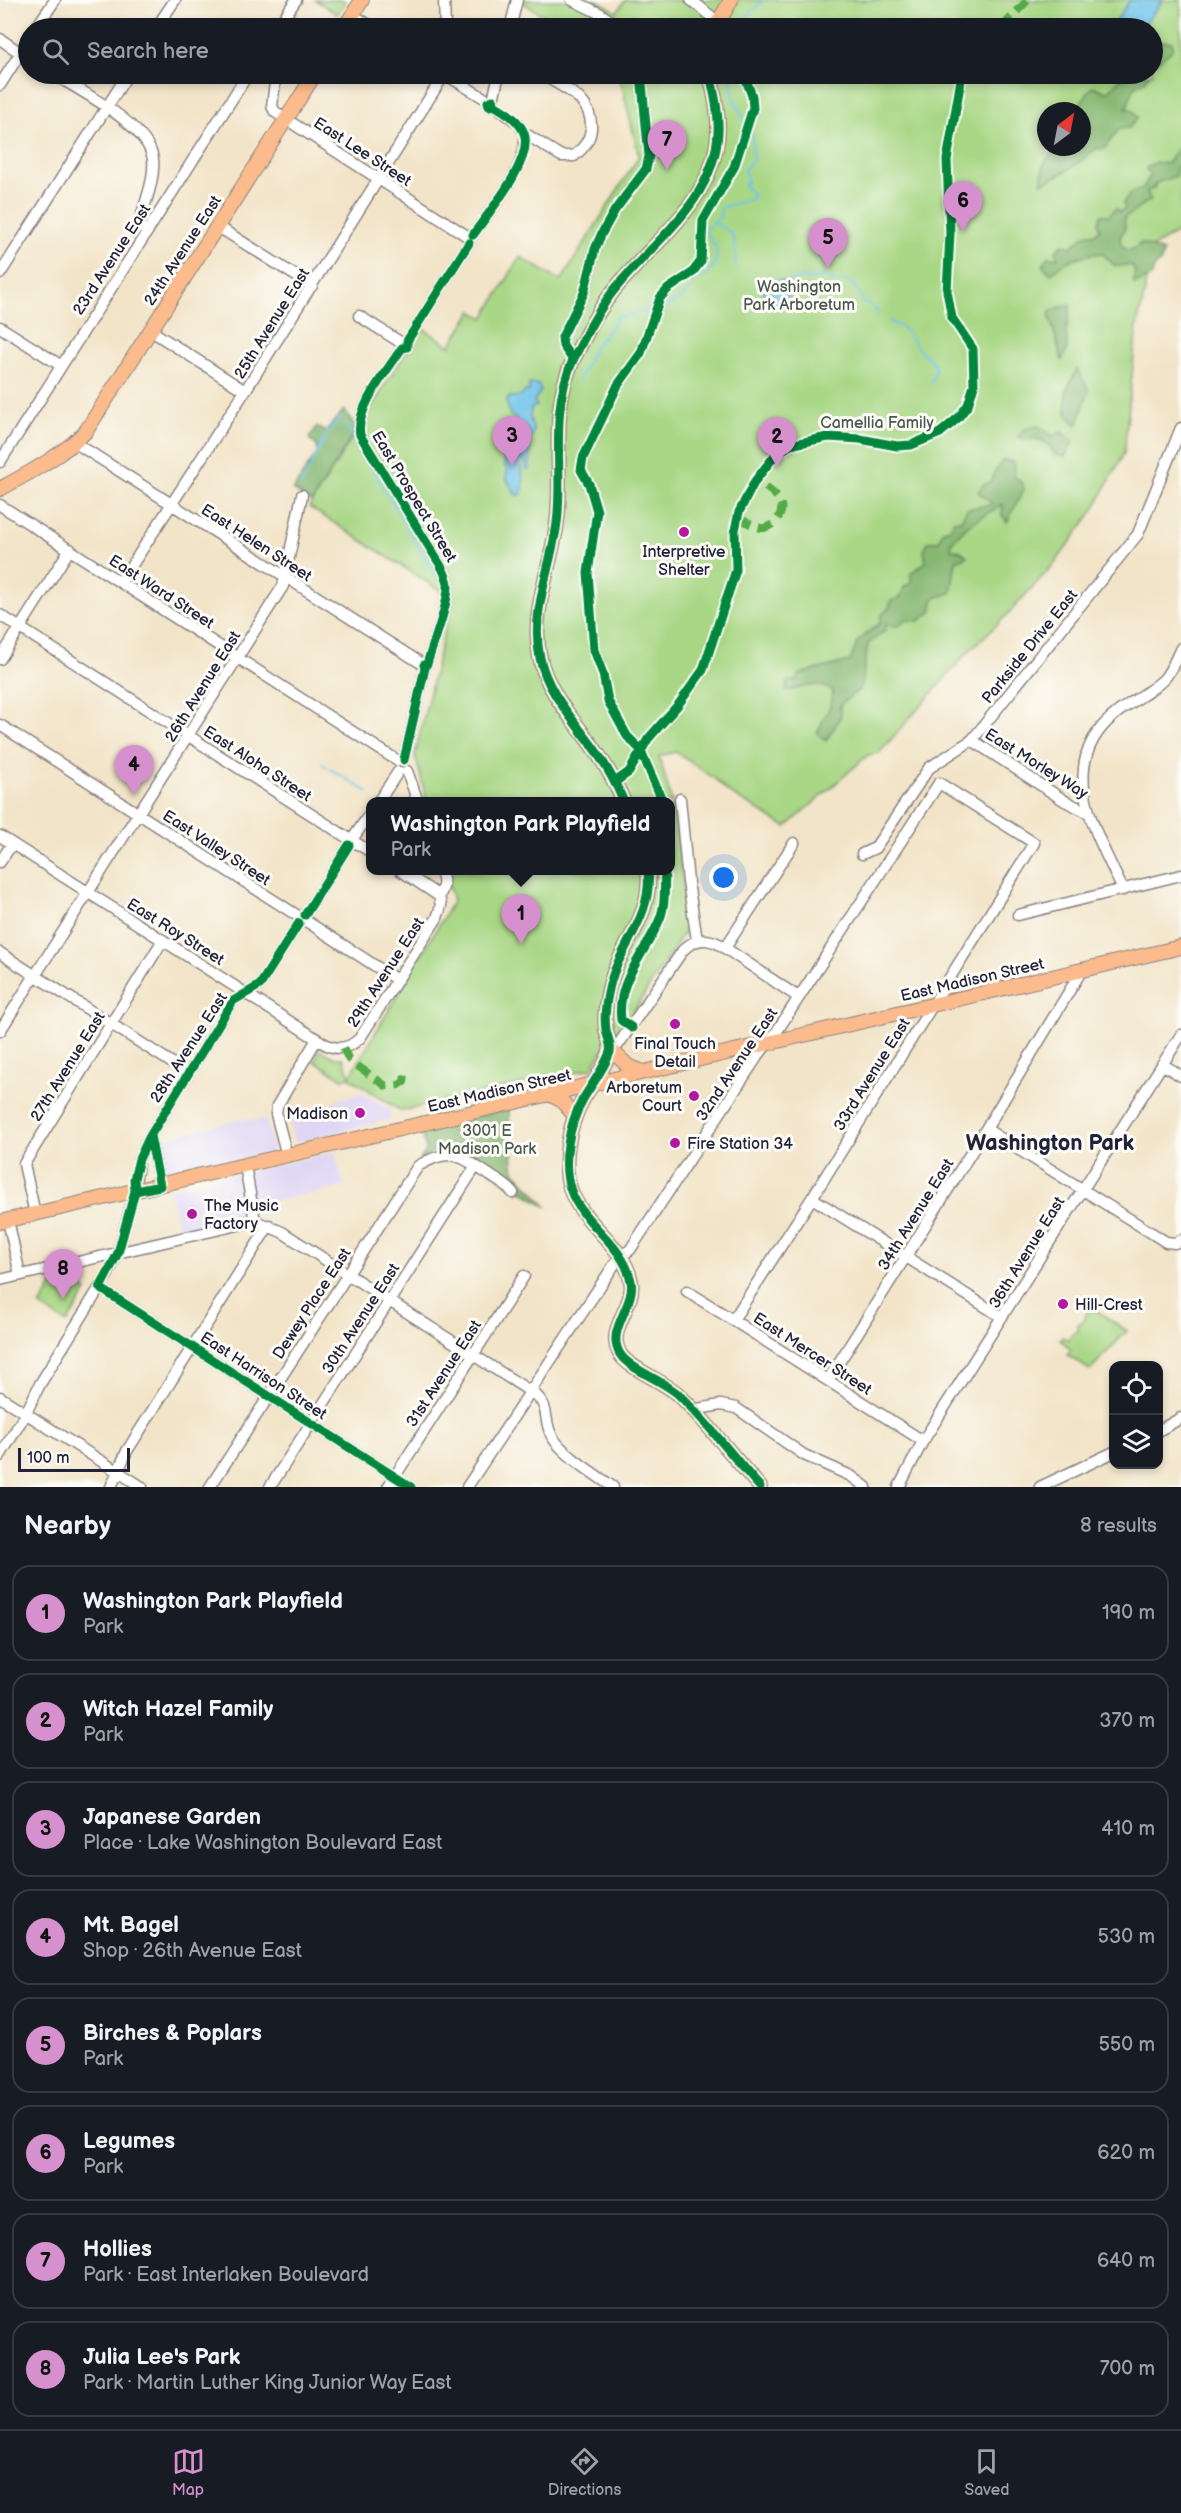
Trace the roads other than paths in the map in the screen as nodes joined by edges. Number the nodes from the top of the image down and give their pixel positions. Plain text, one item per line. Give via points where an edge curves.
1 (55, 0) edge
2 (175, 0) edge
3 (296, 0) edge
4 (362, 0) edge
5 (444, 0) edge
6 (517, 0) edge
7 (572, 0) edge
8 (691, 0) edge
9 (731, 0) edge
10 (353, 15) junction
11 (43, 18) edge
12 (163, 18) edge
13 (284, 18) edge
14 (351, 18) edge
15 (358, 18) edge
16 (445, 18) edge
17 (512, 18) edge
18 (606, 18) edge
19 (710, 18) edge
20 (721, 18) edge
21 (0, 39) edge
22 (18, 51) edge
23 (18, 63) edge
24 (69, 84) edge
25 (121, 84) edge
26 (242, 84) edge
27 (275, 84) edge
28 (309, 84) edge
29 (439, 84) edge
30 (460, 84) edge
31 (496, 84) edge
32 (557, 84) edge
33 (642, 84) edge
34 (712, 84) edge
35 (0, 85) edge
36 (492, 102) junction
37 (106, 107) junction
38 (286, 119) junction
39 (524, 133) junction
40 (380, 180) junction
41 (217, 226) junction
42 (146, 232) junction
43 (470, 238) junction
44 (0, 274) edge
45 (312, 286) junction
46 (359, 316) dead end
47 (0, 327) edge
48 (150, 330) junction
49 (403, 343) junction
50 (573, 360) junction
51 (60, 365) junction
52 (246, 391) junction
53 (1181, 428) edge
54 (74, 442) junction
55 (0, 462) edge
56 (39, 465) junction
57 (0, 480) edge
58 (0, 489) edge
59 (302, 495) dead end
60 (0, 505) edge
61 (171, 505) junction
62 (70, 549) junction
63 (285, 578) junction
64 (121, 582) junction
65 (0, 615) edge
66 (20, 628) junction
67 (1179, 652) edge
68 (238, 658) junction
69 (0, 659) edge
70 (425, 666) junction
71 (1181, 671) edge
72 (0, 725) edge
73 (189, 736) junction
74 (972, 740) junction
75 (402, 766) junction
76 (381, 797) edge
77 (416, 797) edge
78 (622, 797) edge
79 (680, 799) dead end
80 (1087, 812) junction
81 (138, 814) junction
82 (366, 820) edge
83 (0, 836) edge
84 (352, 841) junction
85 (794, 843) dead end
86 (1034, 843) joint
87 (12, 844) junction
88 (366, 849) edge
89 (862, 854) dead end
90 (0, 862) edge
91 (408, 875) edge
92 (442, 875) edge
93 (648, 875) edge
94 (1181, 875) edge
95 (1123, 890) junction
96 (88, 893) junction
97 (439, 896) junction
98 (1018, 915) dead end
99 (302, 919) junction
100 (163, 940) junction
101 (697, 940) junction
102 (1181, 947) edge
103 (725, 948) junction
104 (0, 953) edge
105 (1082, 970) junction
106 (35, 976) junction
107 (397, 980) junction
108 (244, 992) junction
109 (798, 997) junction
110 (932, 1005) junction
111 (111, 1024) junction
112 (0, 1031) edge
113 (1181, 1035) edge
114 (317, 1039) junction
115 (768, 1043) junction
116 (337, 1049) joint
117 (610, 1050) junction
118 (1162, 1065) junction
119 (643, 1072) junction
120 (188, 1073) junction
121 (1181, 1076) edge
122 (592, 1084) junction
123 (551, 1095) junction
124 (575, 1116) junction
125 (986, 1129) junction
126 (150, 1136) junction
127 (287, 1156) junction
128 (245, 1166) junction
129 (476, 1166) junction
130 (160, 1185) junction
131 (1083, 1190) junction
132 (135, 1191) junction
133 (513, 1193) dead end
134 (813, 1198) junction
135 (35, 1214) junction
136 (4, 1221) edge
137 (255, 1221) junction
138 (269, 1226) junction
139 (1178, 1242) edge
140 (117, 1253) junction
141 (620, 1256) junction
142 (906, 1257) junction
143 (348, 1274) junction
144 (20, 1275) junction
145 (524, 1276) dead end
146 (0, 1280) edge
147 (100, 1288) junction
148 (687, 1291) dead end
149 (389, 1300) junction
150 (1002, 1317) junction
151 (733, 1320) junction
152 (192, 1347) junction
153 (473, 1354) junction
154 (828, 1380) junction
155 (530, 1391) junction
156 (0, 1396) edge
157 (269, 1396) junction
158 (691, 1410) junction
159 (26, 1413) junction
160 (1181, 1418) edge
161 (311, 1423) junction
162 (1163, 1428) edge
163 (923, 1441) junction
164 (1109, 1454) edge
165 (0, 1456) edge
166 (118, 1472) junction
167 (394, 1477) junction
168 (111, 1487) edge
169 (142, 1487) edge
170 (210, 1487) edge
171 (270, 1487) edge
172 (388, 1487) edge
173 (411, 1487) edge
174 (467, 1487) edge
175 (613, 1487) edge
176 (760, 1487) edge
177 (866, 1487) edge
178 (899, 1487) edge
179 (1040, 1487) edge

1 - 11 street
2 - 12 street
3 - 13 street
4 - 10 main road
5 - 16 street
6 - 17 street
7 - 18 street
8 - 19 street
9 - 20 main road
10 - 14 main road
10 - 15 street
21 - 22 street
23 - 35 street
24 - 37 street
25 - 37 street
26 - 42 street, 23rd Avenue East
27 - 38 street, East Lee Street via 272,106
28 - 38 main road, 24th Avenue East
29 - 40 street, 25th Avenue East
30 - 36 street
31 - 36 street
32 - 39 street via 590,110 591,134 585,146 574,156 561,156
33 - 50 street via 649,156 646,169 615,210 595,249 584,292 562,337 562,346
34 - 50 main road via 718,133 706,179 687,210 611,294
36 - 39 street via 513,118
37 - 42 street via 144,138 153,157 141,218
37 - 44 street
38 - 40 street, East Lee Street
38 - 41 main road, 24th Avenue East
39 - 43 street via 525,148 519,166
40 - 43 street, East Lee Street
40 - 45 street, 25th Avenue East
41 - 45 street
41 - 48 main road, 24th Avenue East
42 - 51 street, 23rd Avenue East
43 - 49 street
45 - 52 street, 25th Avenue East
46 - 49 street
47 - 51 street
48 - 52 street
48 - 54 main road, 24th Avenue East via 93,420
49 - 70 street, East Prospect Street via 362,410 358,425 360,435 448,583
50 - 78 main road via 560,404 559,508 539,610 538,647 550,688 607,768
51 - 55 street, 23rd Avenue East
52 - 61 street, 25th Avenue East
53 - 74 street, Parkside Drive East via 1138,534
54 - 56 main road, 24th Avenue East
54 - 61 street, East Helen Street
56 - 57 main road via 28,466
56 - 58 main road
59 - 63 street, 26th Avenue East
60 - 62 street, East Ward Street
61 - 63 street, East Helen Street
61 - 64 street, 25th Avenue East
62 - 64 street, East Ward Street
62 - 66 street
63 - 68 street, 26th Avenue East
63 - 70 street, East Helen Street
64 - 68 street, East Ward Street
65 - 66 street, East Aloha Street
66 - 69 street
66 - 73 street, East Aloha Street
67 - 71 street
67 - 80 street via 1164,679 1117,712 1095,738 1084,768
68 - 73 street, 26th Avenue East
68 - 75 street, East Ward Street
70 - 75 street
72 - 81 street, East Valley Street
73 - 81 street, 26th Avenue East
73 - 84 street, East Aloha Street
74 - 80 street, East Morley Way
74 - 89 street, Parkside Drive East via 929,768 875,848
75 - 76 street
75 - 77 street
79 - 101 street
80 - 95 street
81 - 96 street, 26th Avenue East
81 - 99 street, East Valley Street
82 - 84 street, 28th Avenue East
83 - 87 street, East Roy Street
84 - 88 street, East Aloha Street
84 - 99 street, 28th Avenue East
85 - 103 street
86 - 109 street, 32nd Avenue East via 939,783
86 - 110 street, 33rd Avenue East
87 - 90 street
87 - 96 street, East Roy Street
91 - 97 street
92 - 97 street
93 - 117 main road via 642,918 609,989 606,1018
94 - 95 street
95 - 98 street
96 - 100 street, East Roy Street
96 - 106 street, 26th Avenue East
97 - 107 street, 29th Avenue East via 437,918
99 - 107 street, East Valley Street
99 - 108 street, 28th Avenue East via 260,985
100 - 108 street, East Roy Street
100 - 111 street, 27th Avenue East
101 - 103 street via 712,940
101 - 117 street via 683,950 618,1045
102 - 105 main road, East Madison Street
103 - 109 street
104 - 106 street
105 - 110 main road, East Madison Street
105 - 125 street, 34th Avenue East
106 - 111 street
106 - 112 street, 26th Avenue East
107 - 116 street, 29th Avenue East via 360,1038
108 - 114 street, East Roy Street
108 - 120 street, 28th Avenue East via 233,1001
109 - 115 street, 32nd Avenue East
110 - 115 main road, East Madison Street
110 - 134 street, 33rd Avenue East
111 - 120 street
111 - 135 street, 27th Avenue East via 24,1164
113 - 118 street, 36th Avenue East
114 - 116 street, East Roy Street
114 - 127 street via 277,1106
115 - 119 main road, East Madison Street
115 - 141 street, 32nd Avenue East via 630,1250
117 - 119 main road via 628,1066
117 - 122 main road
118 - 121 street
118 - 131 street, 36th Avenue East
119 - 122 main road, East Madison Street
120 - 126 street, 28th Avenue East
122 - 123 main road, East Madison Street
122 - 124 main road
123 - 124 main road
123 - 127 main road, East Madison Street
124 - 141 main road via 568,1152 572,1193
125 - 131 street
125 - 142 street, 34th Avenue East
126 - 130 street
126 - 132 street, 28th Avenue East via 139,1159
127 - 128 main road, East Madison Street
128 - 130 main road, East Madison Street
128 - 137 street
129 - 133 street
129 - 143 street, Dewey Place East via 453,1155 430,1159 418,1166
129 - 149 street, 30th Avenue East
130 - 132 main road, East Madison Street
131 - 139 street via 1166,1242
131 - 150 street, 36th Avenue East
132 - 135 main road, East Madison Street
132 - 140 street, 28th Avenue East
134 - 142 street
134 - 151 street, 33rd Avenue East
135 - 136 main road, East Madison Street
136 - 144 street
137 - 138 street
137 - 140 street
138 - 143 street
138 - 152 street
140 - 144 street
140 - 147 street, 28th Avenue East
141 - 155 street, 32nd Avenue East
141 - 158 main road via 632,1288 617,1332 617,1347 632,1365 677,1394
142 - 150 street
142 - 154 street, 34th Avenue East
143 - 149 street
143 - 157 street, Dewey Place East
144 - 146 street
145 - 153 street, 31st Avenue East
147 - 152 street, East Harrison Street
147 - 159 street, 28th Avenue East
148 - 151 street, East Mercer Street
149 - 153 street
149 - 161 street, 30th Avenue East
150 - 163 street, 36th Avenue East
151 - 154 street, East Mercer Street
152 - 157 street, East Harrison Street
152 - 166 street
153 - 155 street
153 - 167 street, 31st Avenue East
154 - 163 street, East Mercer Street
155 - 174 street, 32nd Avenue East
155 - 175 street via 544,1404 549,1429 559,1446
156 - 159 street
157 - 161 street, East Harrison Street
157 - 170 street, Dewey Place East
158 - 176 main road
158 - 177 street via 721,1405 736,1408 804,1455
159 - 165 street, 28th Avenue East
159 - 166 street
160 - 162 street
161 - 167 street, East Harrison Street
161 - 171 street, 30th Avenue East
163 - 178 street, 36th Avenue East
164 - 179 street
166 - 168 street
166 - 169 street
167 - 172 street, 31st Avenue East
167 - 173 street, East Harrison Street

